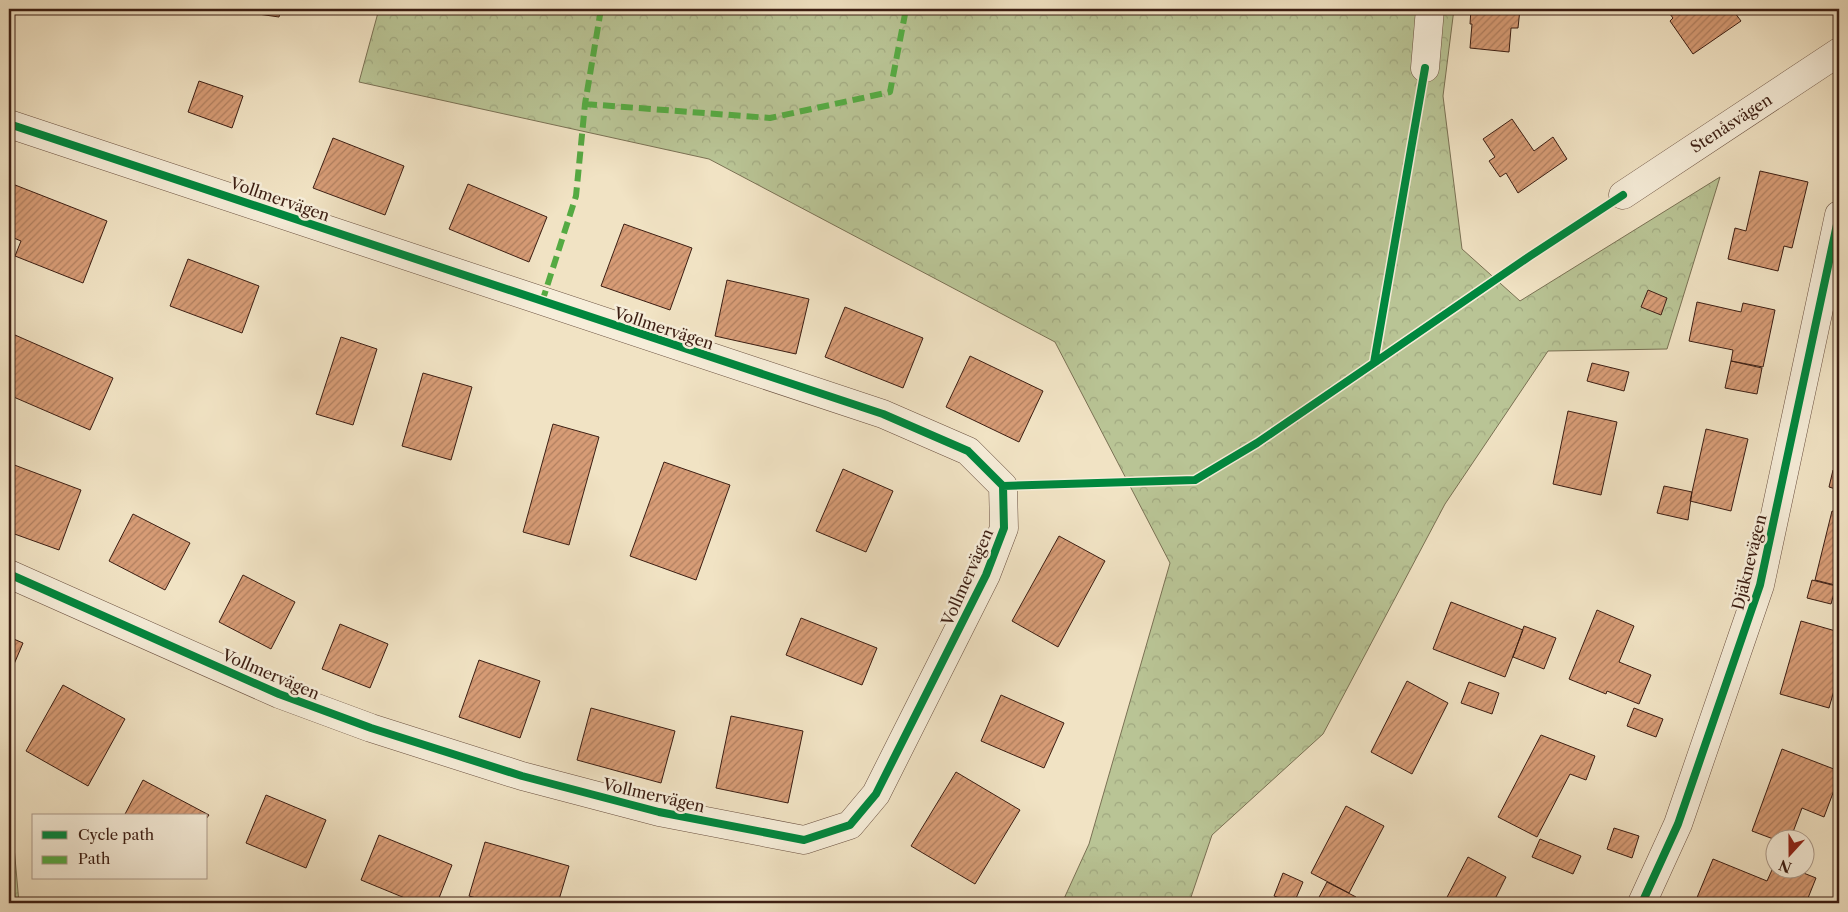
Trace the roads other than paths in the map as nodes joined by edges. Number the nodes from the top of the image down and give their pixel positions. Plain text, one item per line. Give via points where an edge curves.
1 (1430, 9) edge
2 (1839, 52) edge
3 (1425, 68) dead end
4 (9, 124) edge
5 (1623, 195) dead end
6 (1839, 215) edge
7 (9, 574) edge
8 (1642, 903) edge

1 - 3 street
2 - 5 street, Stenåsvägen
4 - 7 street, Vollmervägen via 883,414 968,451 1003,486 1004,528 986,575 876,794 850,825 804,840 659,812 558,786 371,728 279,694
6 - 8 street, Djäknevägen via 1760,584 1678,824

